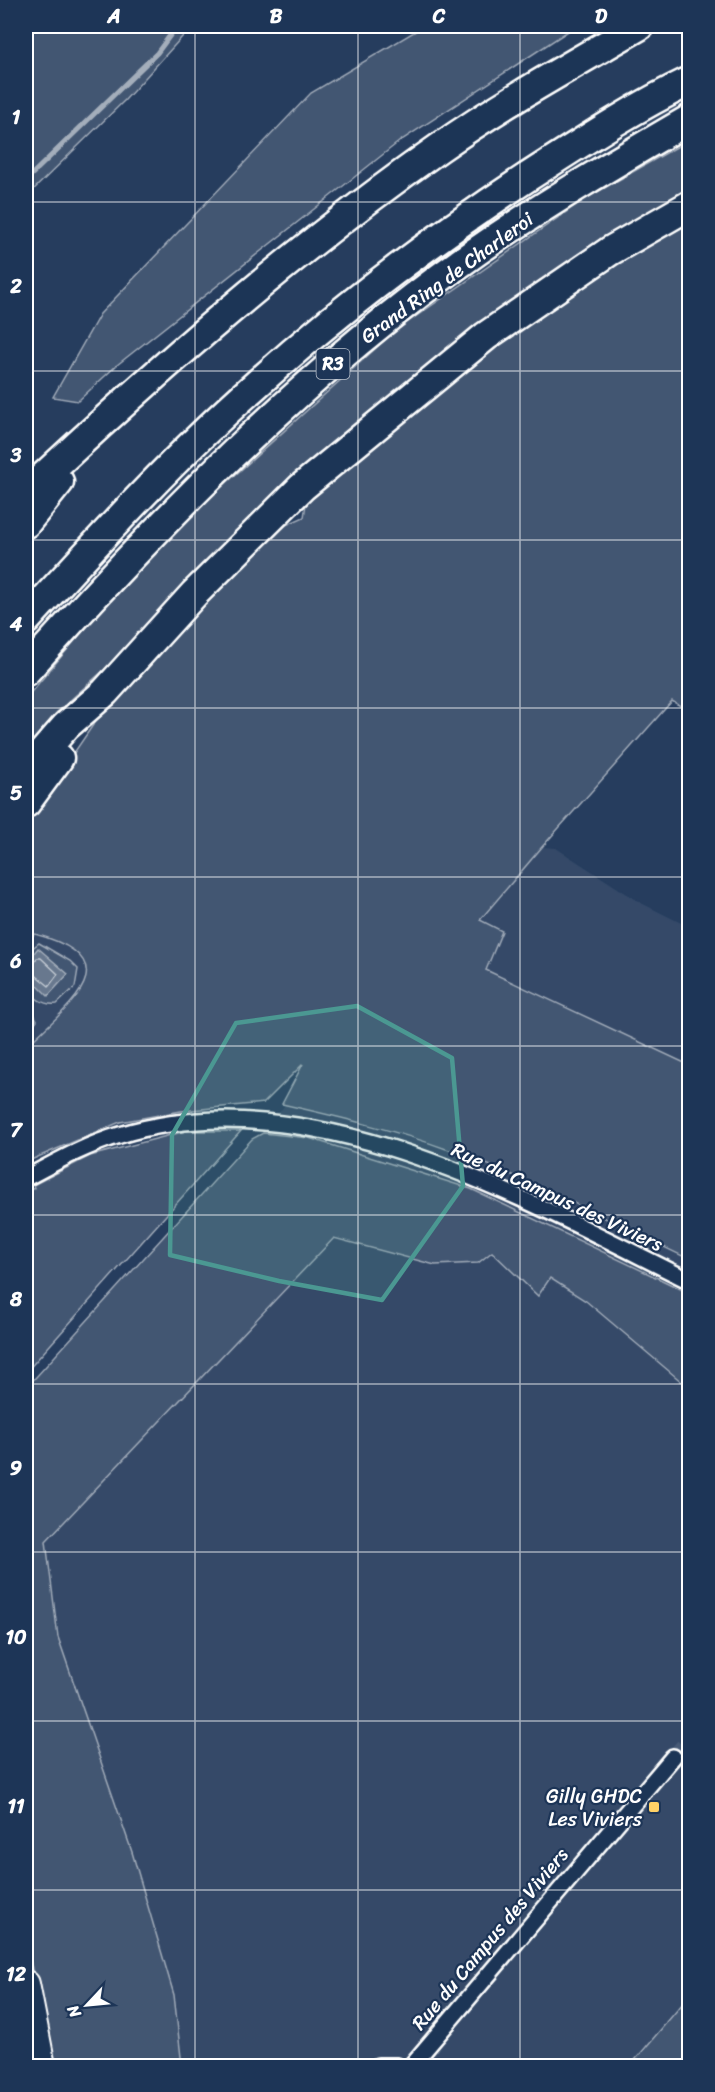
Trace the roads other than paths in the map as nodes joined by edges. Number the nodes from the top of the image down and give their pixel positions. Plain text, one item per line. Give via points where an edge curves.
1 (639, 26) edge
2 (690, 81) edge
3 (690, 119) edge
4 (690, 205) edge
5 (113, 415) junction
6 (26, 493) edge
7 (26, 523) edge
8 (26, 620) edge
9 (26, 670) edge
10 (105, 692) junction
11 (26, 772) edge
12 (26, 803) edge
13 (27, 1178) edge
14 (690, 1281) edge
15 (673, 1757) tunnel mouth
16 (26, 1984) edge
17 (42, 2067) edge
18 (378, 2067) edge
19 (397, 2067) edge
20 (411, 2067) edge

1 - 5 highway via 439,148 252,291
2 - 8 highway, Grand Ring de Charleroi / R3 via 566,152 456,224 356,300 256,384 164,472
3 - 9 highway, Grand Ring de Charleroi / R3 via 477,251 377,327 281,408 189,496
4 - 10 highway via 610,251 486,336 381,420 302,487 194,594
5 - 6 highway
5 - 7 highway
10 - 11 highway via 66,726
10 - 12 highway
13 - 14 street, Rue du Campus des Viviers via 71,1154 122,1134 184,1122 268,1121 427,1160 551,1212
15 - 20 street, Rue du Campus des Viviers
16 - 17 highway
18 - 19 street

